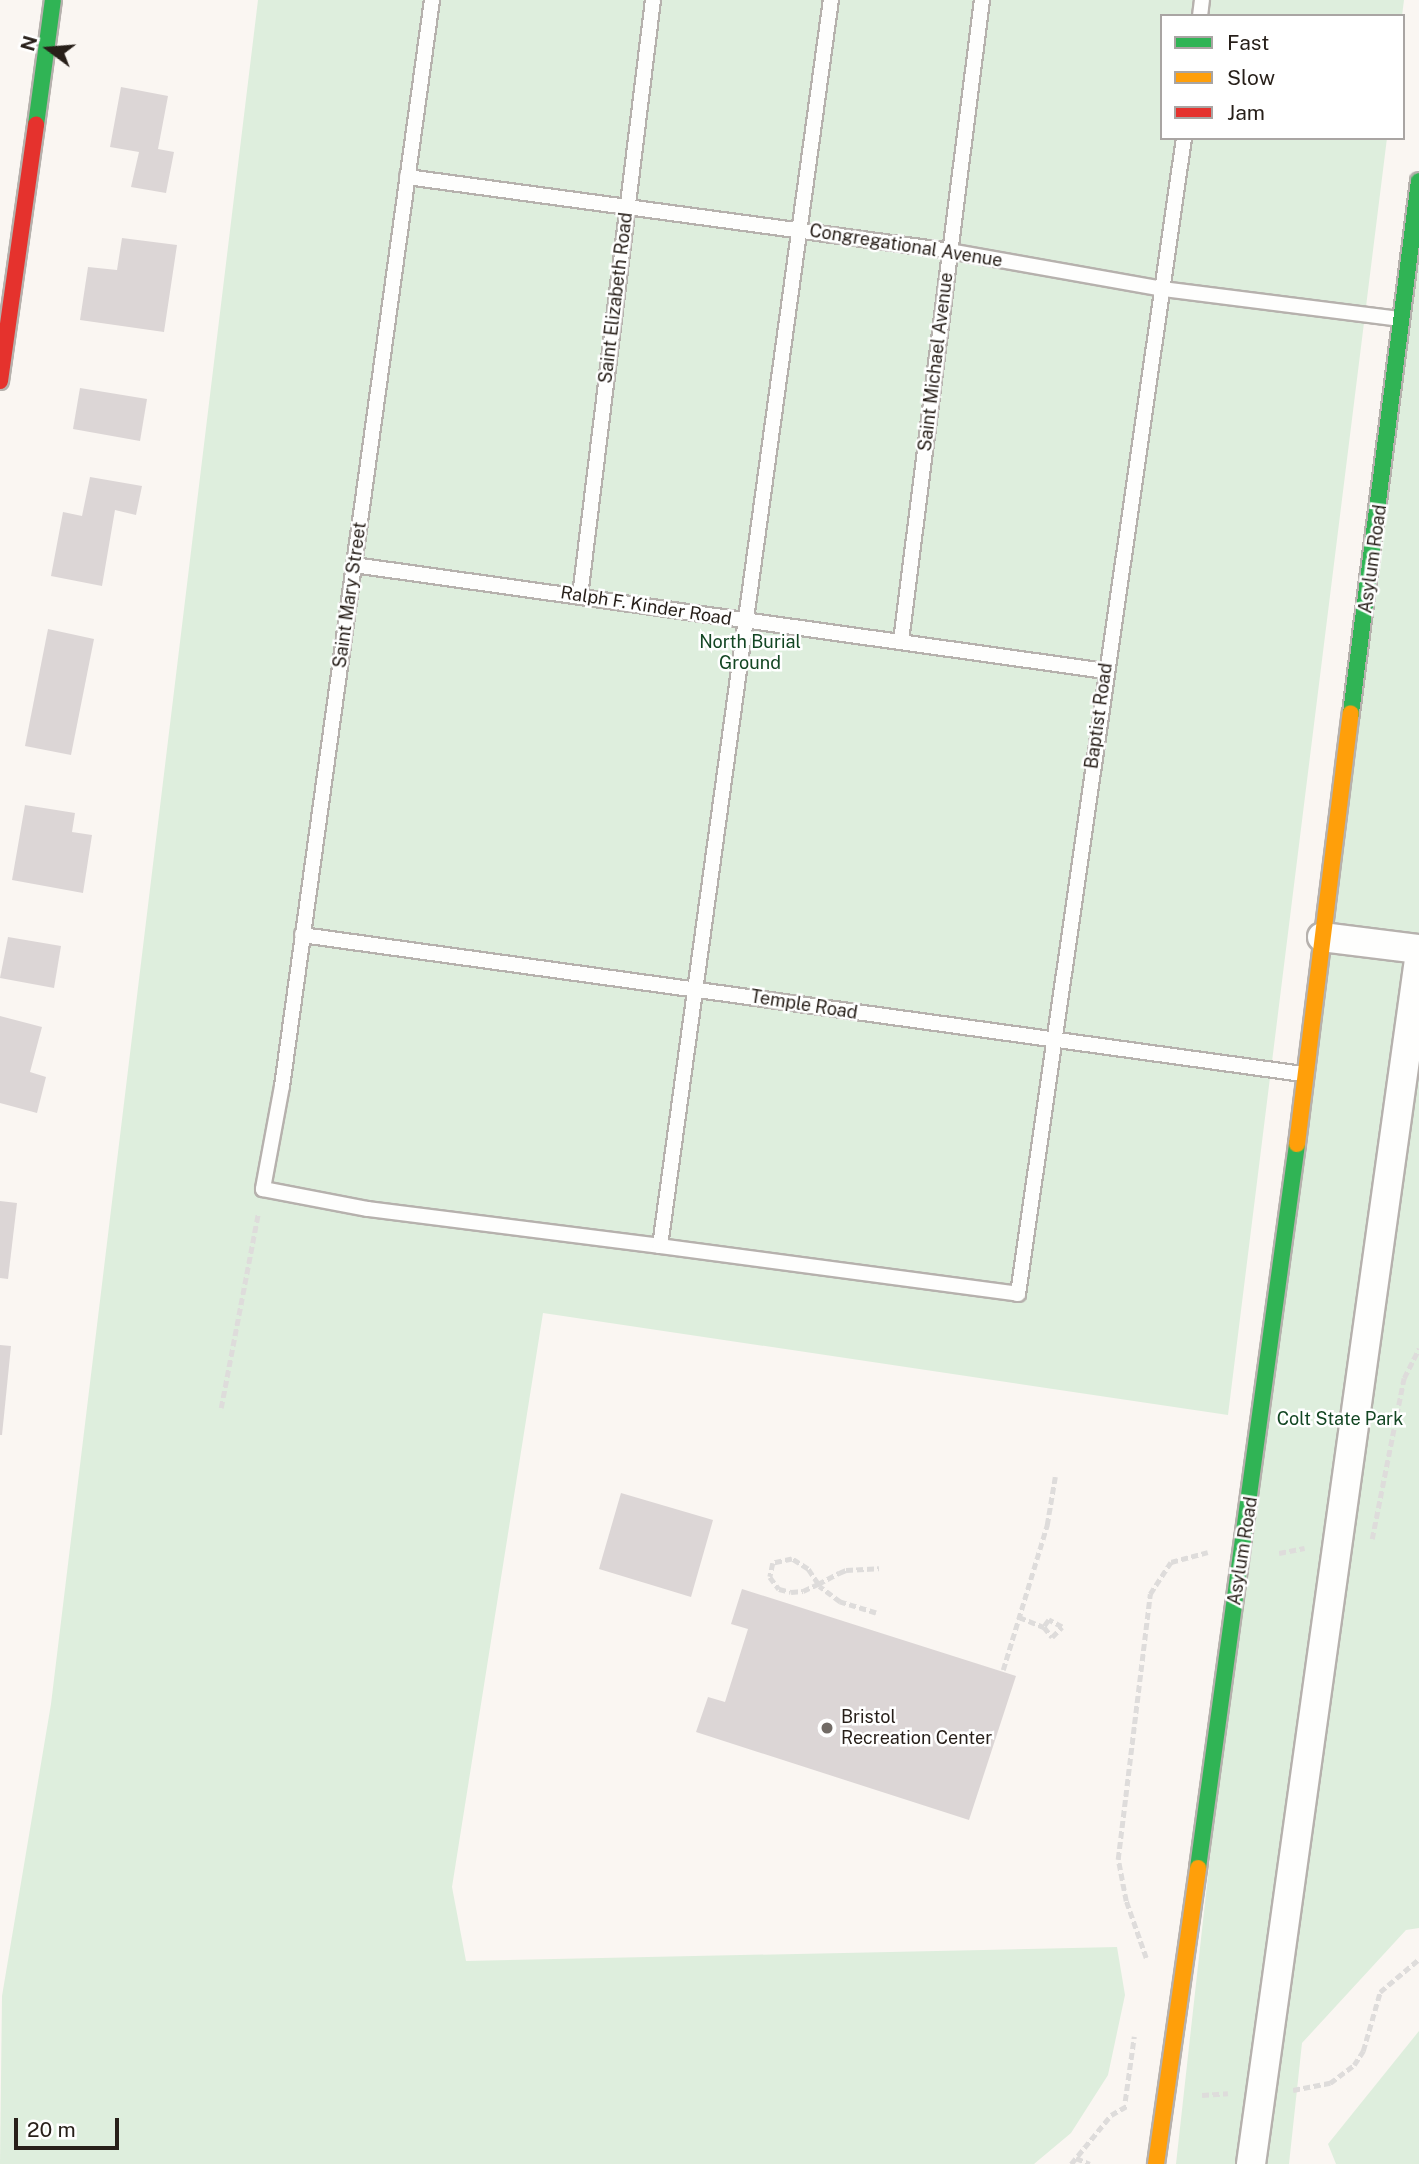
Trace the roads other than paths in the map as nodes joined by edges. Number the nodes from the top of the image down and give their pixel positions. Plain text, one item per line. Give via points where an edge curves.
1 (53, 0) edge
2 (432, 0) edge
3 (653, 0) edge
4 (831, 0) edge
5 (982, 0) edge
6 (1184, 140) edge
7 (407, 177) junction
8 (1419, 181) edge
9 (628, 205) junction
10 (799, 230) junction
11 (10, 249) edge
12 (950, 251) junction
13 (1163, 289) junction
14 (1405, 319) junction
15 (0, 381) edge
16 (354, 565) junction
17 (580, 596) junction
18 (747, 622) junction
19 (901, 642) junction
20 (1105, 671) junction
21 (302, 935) junction
22 (1322, 937) junction
23 (1419, 948) edge
24 (1419, 960) edge
25 (696, 989) junction
26 (1051, 1043) junction
27 (1305, 1074) junction
28 (660, 1246) junction
29 (1156, 2164) edge
30 (1251, 2164) edge

1 - 11 street
2 - 7 lane, Saint Mary Street
3 - 9 lane, Saint Elizabeth Road
4 - 10 lane
5 - 12 lane, Saint Michael Avenue
6 - 13 lane, Baptist Road
7 - 9 lane, Congregational Avenue
7 - 16 lane, Saint Mary Street
8 - 14 street, Asylum Road
9 - 10 lane, Congregational Avenue
9 - 17 lane, Saint Elizabeth Road
10 - 12 lane, Congregational Avenue
10 - 18 lane
11 - 15 street
12 - 13 lane, Congregational Avenue
12 - 19 lane, Saint Michael Avenue
13 - 14 lane, Congregational Avenue
13 - 20 lane, Baptist Road
14 - 22 street, Asylum Road
16 - 17 lane, Ralph F. Kinder Road
16 - 21 lane, Saint Mary Street
17 - 18 lane, Ralph F. Kinder Road
18 - 19 lane, Ralph F. Kinder Road
18 - 25 lane
19 - 20 lane, Ralph F. Kinder Road
20 - 26 lane, Baptist Road
21 - 25 lane, Temple Road
21 - 28 lane, Saint Mary Street via 263,1189 368,1209
22 - 23 street
22 - 27 street, Asylum Road
24 - 30 street
25 - 26 lane, Temple Road
25 - 28 lane
26 - 27 lane, Temple Road
26 - 28 lane, Baptist Road via 1018,1294
27 - 29 street, Asylum Road via 1254,1480

